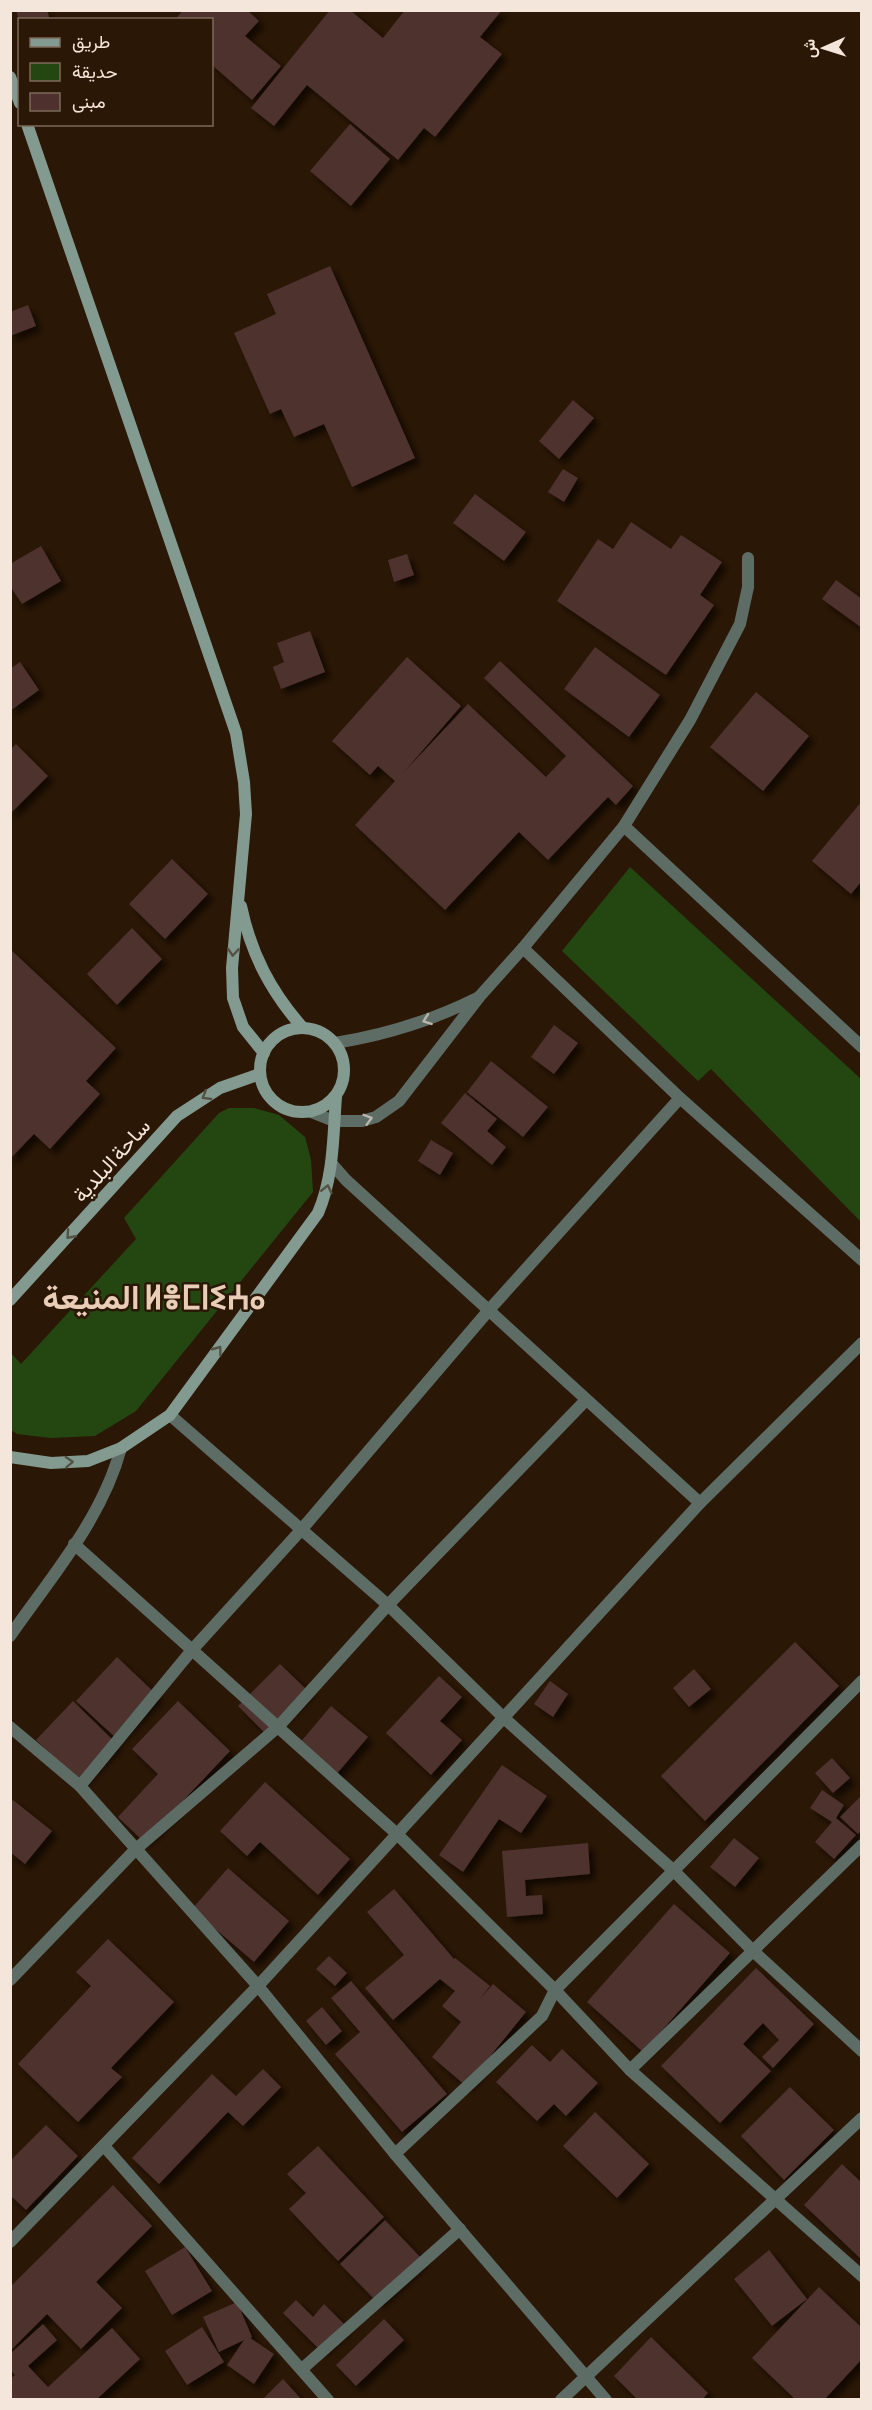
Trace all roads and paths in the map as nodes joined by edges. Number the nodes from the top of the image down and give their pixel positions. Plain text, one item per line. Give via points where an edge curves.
1 (10, 77) edge
2 (18, 98) edge
3 (28, 126) edge
4 (748, 558) dead end
5 (624, 826) junction
6 (238, 893) junction
7 (523, 948) junction
8 (480, 996) junction
9 (303, 1028) junction
10 (335, 1043) junction
11 (861, 1047) edge
12 (264, 1053) junction
13 (260, 1074) junction
14 (336, 1097) junction
15 (680, 1098) junction
16 (311, 1112) junction
17 (334, 1121) junction
18 (331, 1163) junction
19 (861, 1260) edge
20 (10, 1300) edge
21 (489, 1310) junction
22 (861, 1343) edge
23 (586, 1400) junction
24 (170, 1414) junction
25 (121, 1448) junction
26 (10, 1457) edge
27 (700, 1503) junction
28 (302, 1529) junction
29 (74, 1544) junction
30 (388, 1605) junction
31 (10, 1636) edge
32 (192, 1650) junction
33 (861, 1681) edge
34 (504, 1719) junction
35 (10, 1726) edge
36 (278, 1727) junction
37 (80, 1786) junction
38 (397, 1834) junction
39 (861, 1845) edge
40 (136, 1850) junction
41 (674, 1871) junction
42 (752, 1950) junction
43 (10, 1980) edge
44 (258, 1986) junction
45 (555, 1990) junction
46 (861, 2051) edge
47 (630, 2070) junction
48 (861, 2118) edge
49 (104, 2146) junction
50 (395, 2154) junction
51 (776, 2200) junction
52 (460, 2229) junction
53 (10, 2242) edge
54 (861, 2276) edge
55 (302, 2369) junction
56 (587, 2377) junction
57 (328, 2400) edge
58 (561, 2400) edge
59 (606, 2400) edge

1 - 2 street
3 - 6 street via 236,733 246,814
4 - 5 street via 748,587 740,624 690,720
5 - 7 street
5 - 11 street
6 - 9 street via 251,946 261,968
6 -> 12 street via 233,998 243,1027
7 - 8 street
7 - 15 street
8 -> 10 street via 422,1022
17 -> 8 street via 376,1117 399,1101
9 - 10 street via 326,1035
9 - 12 street via 276,1036
10 - 14 street via 345,1070
12 - 13 street
13 - 16 street via 263,1089 283,1109
13 -> 20 street, ساحة البلدية via 220,1088 177,1116
14 - 16 street
14 - 17 street
15 - 19 street
15 - 21 street
16 - 17 street
17 - 18 street
18 - 21 street
24 -> 18 street via 311,1224 324,1199
21 - 23 street
21 - 28 street
22 - 27 street
23 - 27 street
23 - 30 street
24 - 25 street
24 - 28 street
26 -> 25 street via 68,1463 88,1461
25 - 29 street via 104,1498
27 - 34 street
28 - 30 street
28 - 32 street
29 - 31 street
29 - 32 street
30 - 34 street
30 - 36 street
32 - 36 street
32 - 37 street
33 - 41 street
34 - 38 street
34 - 41 street
35 - 37 street
36 - 38 street
36 - 40 street
37 - 40 street
38 - 44 street
38 - 45 street
39 - 42 street
40 - 43 street
40 - 44 street
41 - 42 street
41 - 45 street
42 - 46 street
42 - 47 street
44 - 49 street
44 - 50 street
45 - 47 street
45 - 50 street via 542,2016
47 - 51 street
48 - 51 street
49 - 53 street
49 - 55 street
50 - 52 street
51 - 54 street
51 - 56 street
52 - 55 street
52 - 56 street
55 - 57 street
56 - 58 street
56 - 59 street

